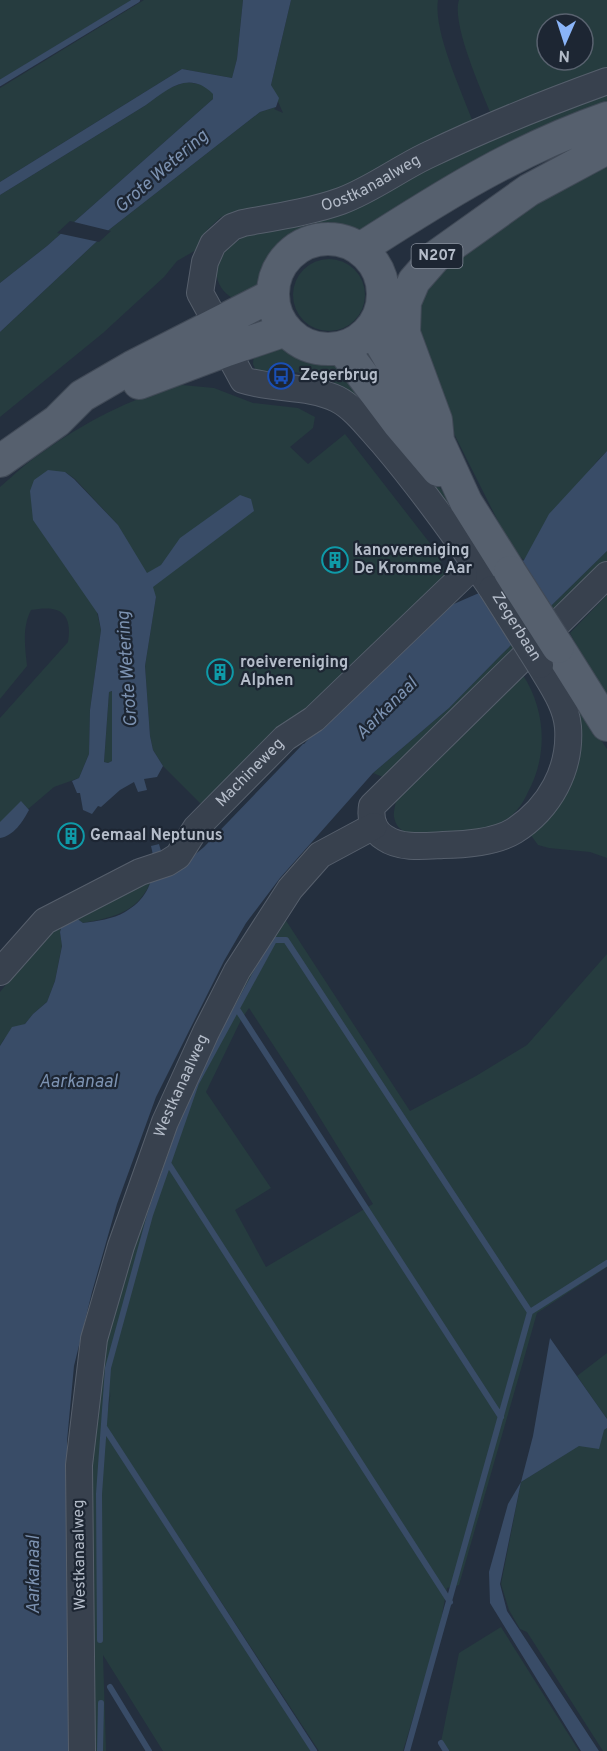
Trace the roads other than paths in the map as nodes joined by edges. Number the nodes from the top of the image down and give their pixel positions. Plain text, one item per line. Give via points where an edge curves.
1 (607, 81) edge
2 (607, 118) edge
3 (607, 136) edge
4 (607, 148) edge
5 (360, 249) junction
6 (381, 277) junction
7 (273, 295) junction
8 (372, 328) junction
9 (286, 330) junction
10 (222, 337) junction
11 (342, 348) junction
12 (438, 441) junction
13 (0, 461) edge
14 (466, 502) junction
15 (607, 574) edge
16 (464, 575) dead end
17 (501, 581) junction
18 (549, 656) junction
19 (607, 725) edge
20 (374, 826) junction
21 (0, 972) edge
22 (82, 1751) edge

1 - 10 street, Oostkanaalweg via 434,152 342,201 232,227 213,244 205,262 200,293
2 - 5 main road, N207 via 501,163
3 - 6 main road, N207 via 518,178
4 - 12 main road, N207 via 520,196 435,257 414,281 405,302 404,333 436,420
5 - 6 main road
5 - 7 main road via 336,240 302,246 279,270
6 - 8 main road via 383,304
7 - 9 main road
7 - 10 main road
8 - 11 main road
8 - 12 main road, Zegerbaan / N207
9 - 10 main road
9 - 11 main road via 312,347
10 - 13 main road via 132,367 82,396 57,421
10 - 17 street, Zegerbaan via 243,380 321,393 354,411 406,470 459,540
11 - 14 main road, Zegerbaan / N207 via 399,424
12 - 14 main road, Zegerbaan / N207
14 - 17 main road, Zegerbaan / N207
15 - 20 street via 372,806
16 - 21 street, Machineweg via 314,719 285,738 196,828 178,856 45,921
17 - 18 main road, Zegerbaan / N207, bridge
18 - 19 main road, Zegerbaan / N207
18 - 20 street, Zegerbaan via 568,726 566,759 557,785 543,807 513,832 481,842 418,846 397,843 385,838
20 - 22 street, Westkanaalweg via 320,855 290,889 243,962 165,1122 121,1246 94,1339 79,1465

